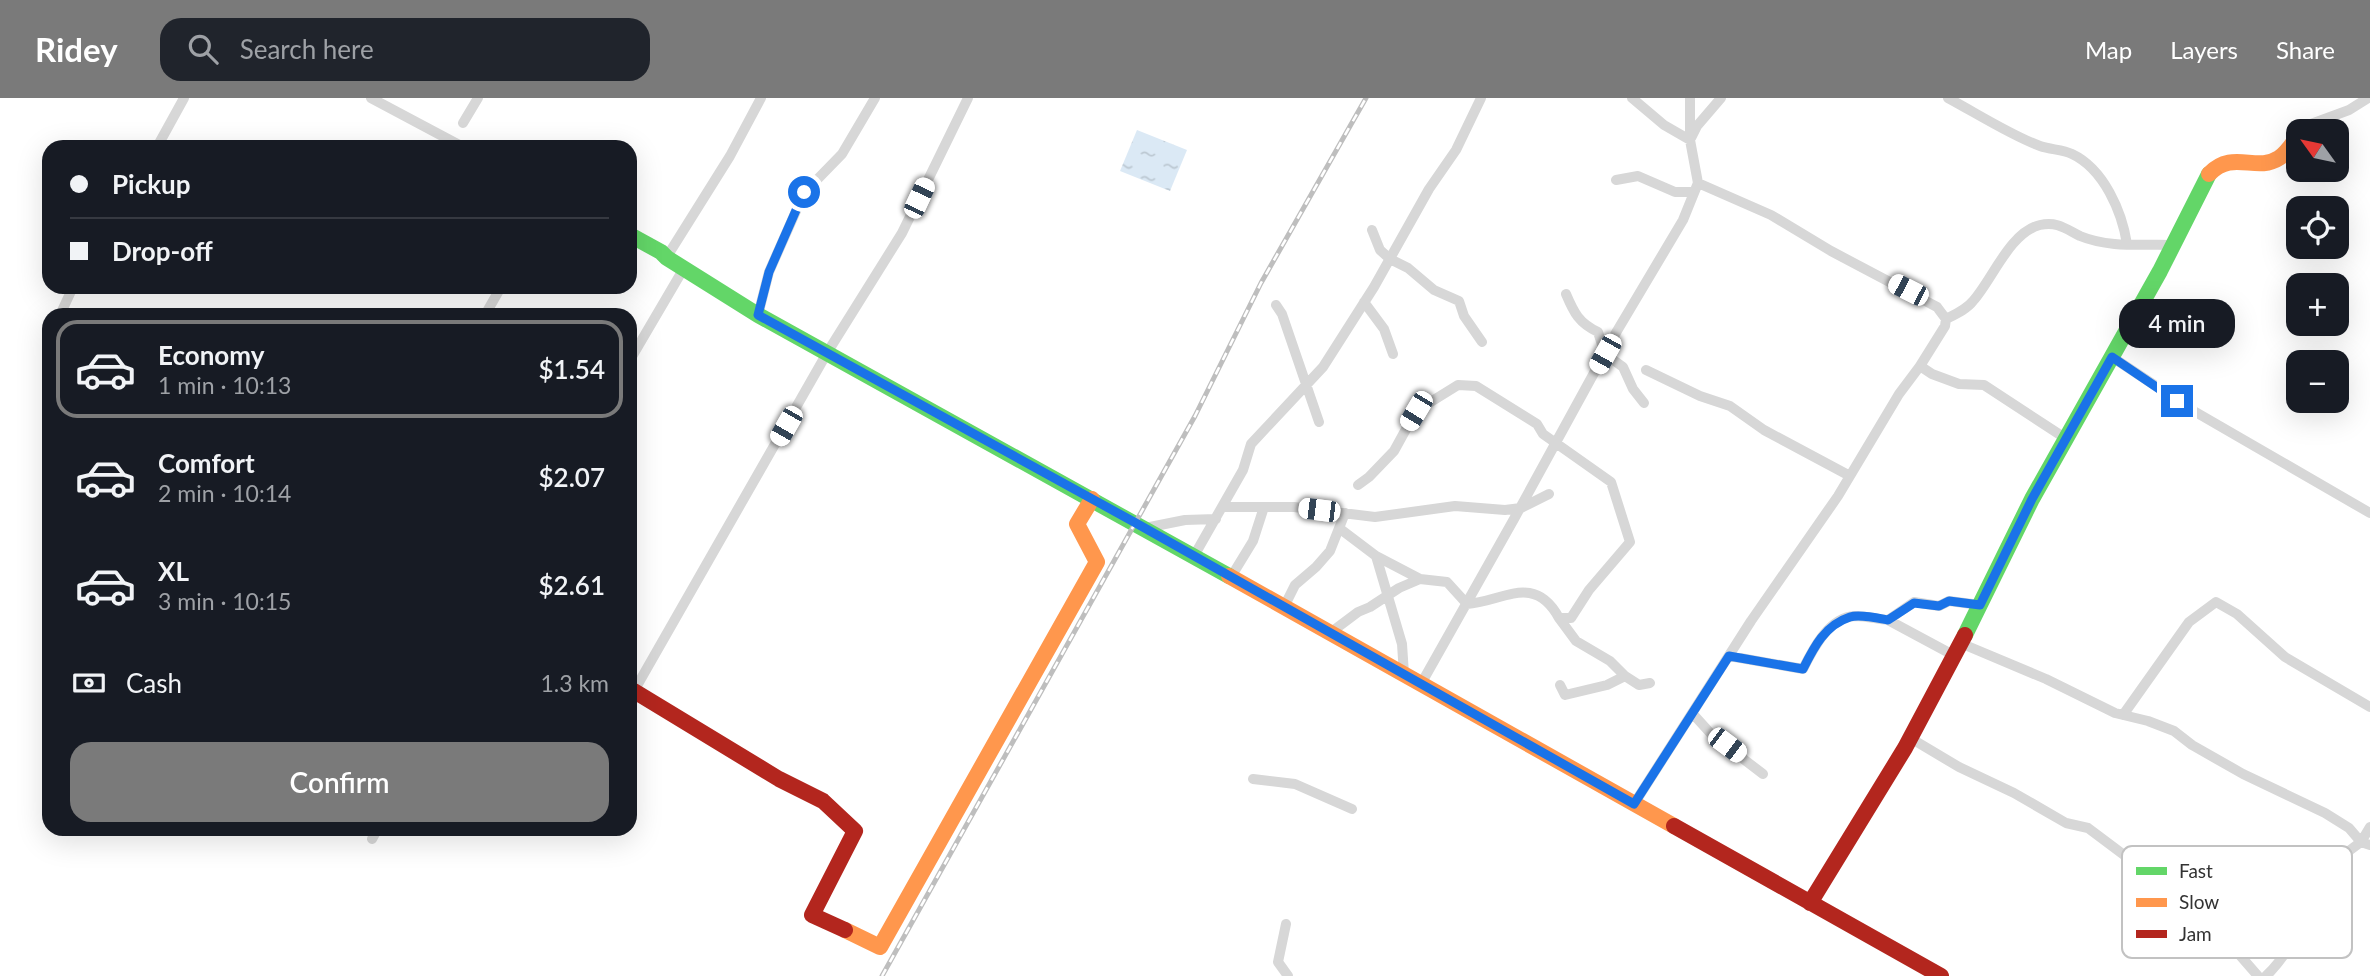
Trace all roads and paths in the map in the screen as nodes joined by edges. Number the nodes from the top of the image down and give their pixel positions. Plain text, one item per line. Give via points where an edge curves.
1 (184, 98) edge
2 (371, 98) edge
3 (478, 98) edge
4 (761, 98) edge
5 (875, 98) edge
6 (968, 98) edge
7 (1482, 98) edge
8 (1632, 98) edge
9 (1690, 98) edge
10 (1721, 98) edge
11 (1948, 98) edge
12 (2368, 98) edge
13 (2325, 119) edge
14 (463, 123) dead end
15 (161, 140) edge
16 (450, 140) edge
17 (1690, 140) junction
18 (2286, 151) edge
19 (1616, 180) dead end
20 (1696, 188) junction
21 (1372, 230) dead end
22 (637, 239) edge
23 (2127, 244) junction
24 (2172, 245) junction
25 (667, 256) junction
26 (1390, 259) junction
27 (684, 268) junction
28 (1566, 294) dead end
29 (1364, 302) junction
30 (1276, 305) dead end
31 (758, 315) junction
32 (1946, 319) junction
33 (1482, 342) dead end
34 (637, 347) edge
35 (827, 354) junction
36 (1393, 354) dead end
37 (1605, 354) junction
38 (2112, 357) junction
39 (1920, 366) junction
40 (1646, 370) dead end
41 (1307, 384) junction
42 (1644, 402) dead end
43 (1319, 422) dead end
44 (2065, 438) junction
45 (1556, 444) junction
46 (1850, 477) junction
47 (1358, 485) dead end
48 (1549, 494) dead end
49 (1092, 499) junction
50 (1223, 507) junction
51 (1264, 507) junction
52 (1521, 508) junction
53 (1345, 513) junction
54 (2370, 513) edge
55 (1216, 519) junction
56 (1145, 528) junction
57 (1339, 528) junction
58 (1195, 556) junction
59 (1376, 556) junction
60 (1231, 577) junction
61 (1420, 579) junction
62 (1387, 595) junction
63 (1467, 604) junction
64 (1980, 605) junction
65 (1284, 607) junction
66 (1559, 618) junction
67 (1888, 620) junction
68 (1330, 633) junction
69 (1960, 650) junction
70 (1729, 656) junction
71 (1404, 674) junction
72 (1625, 676) junction
73 (1650, 683) dead end
74 (1421, 684) junction
75 (1560, 685) dead end
76 (637, 686) edge
77 (637, 698) edge
78 (2370, 707) edge
79 (1693, 714) junction
80 (2123, 715) junction
81 (1917, 742) dead end
82 (1763, 774) dead end
83 (1253, 779) dead end
84 (1634, 804) junction
85 (1352, 809) dead end
86 (2370, 827) edge
87 (2366, 844) edge
88 (2122, 854) edge
89 (1810, 904) junction
90 (1286, 924) dead end
91 (2242, 958) edge
92 (2282, 958) edge
93 (1288, 976) edge
94 (1941, 976) edge
95 (2258, 976) edge
96 (2266, 976) edge

1 - 15 street
2 - 16 street
3 - 14 street
4 - 25 street
5 - 31 street via 842,154 804,192 769,272
6 - 35 street via 902,233
7 - 26 street
8 - 17 street
9 - 17 street
10 - 17 street
11 - 23 street via 2041,147 2063,150 2091,167 2113,201
12 - 13 street
17 - 20 street
18 - 24 street via 2272,162 2223,163 2213,169
19 - 20 street via 1638,176 1675,192
20 - 32 street via 1771,215 1937,307
20 - 37 street via 1683,220
21 - 26 street via 1380,250
22 - 25 street
23 - 24 street
23 - 32 street via 2091,239 2054,224 2032,228 2013,245 1972,303
24 - 38 street
25 - 27 street
26 - 29 street
26 - 33 street via 1434,290 1459,301
27 - 31 street
27 - 34 street
28 - 37 street via 1576,317 1598,332
29 - 36 street via 1384,328
29 - 41 street
30 - 41 street
31 - 35 street
32 - 39 street
35 - 49 street
35 - 76 street
37 - 42 street via 1623,367
37 - 45 street
38 - 44 street
38 - 54 street via 2192,410
39 - 44 street via 1959,384 1984,385
39 - 46 street
40 - 46 street via 1730,406
41 - 43 street
41 - 50 street via 1251,444
44 - 64 street
45 - 47 street via 1536,424 1476,386 1458,385 1416,411 1394,451
45 - 52 street
45 - 66 street via 1611,482 1630,542 1571,618
46 - 70 street
48 - 52 street
49 - 56 street
49 - 77 street via 1077,524 1097,562 880,947 812,915 855,831 823,801
50 - 51 street
50 - 55 street
51 - 53 street
51 - 60 street via 1253,541
52 - 53 street via 1455,506 1374,517
52 - 63 street
53 - 57 street
55 - 56 street
55 - 58 street
56 - 58 street
57 - 59 street
57 - 65 street via 1330,551 1294,585
58 - 60 street
59 - 61 street
59 - 62 street
60 - 65 street
61 - 62 street
61 - 63 street via 1447,582
62 - 68 street
62 - 71 street via 1402,644
63 - 66 street via 1509,592 1530,592 1546,601
63 - 74 street
64 - 67 street via 1914,603
64 - 69 street
65 - 68 street
66 - 72 street via 1576,641
67 - 69 street
67 - 70 street via 1851,616 1833,626 1818,640 1803,669
68 - 71 street
69 - 80 street via 2046,679
69 - 89 street
70 - 79 street
71 - 74 street
72 - 73 street via 1639,685
72 - 75 street via 1565,695
74 - 84 street
78 - 80 street via 2285,657 2237,614 2216,602 2189,622
79 - 82 street via 1712,735
79 - 84 street
80 - 87 street via 2174,731 2243,775 2326,813
81 - 88 street via 2066,823 2088,828
83 - 85 street via 1295,785
84 - 89 street
86 - 87 street
89 - 94 street
90 - 93 street via 1278,962
91 - 95 street
92 - 96 street

